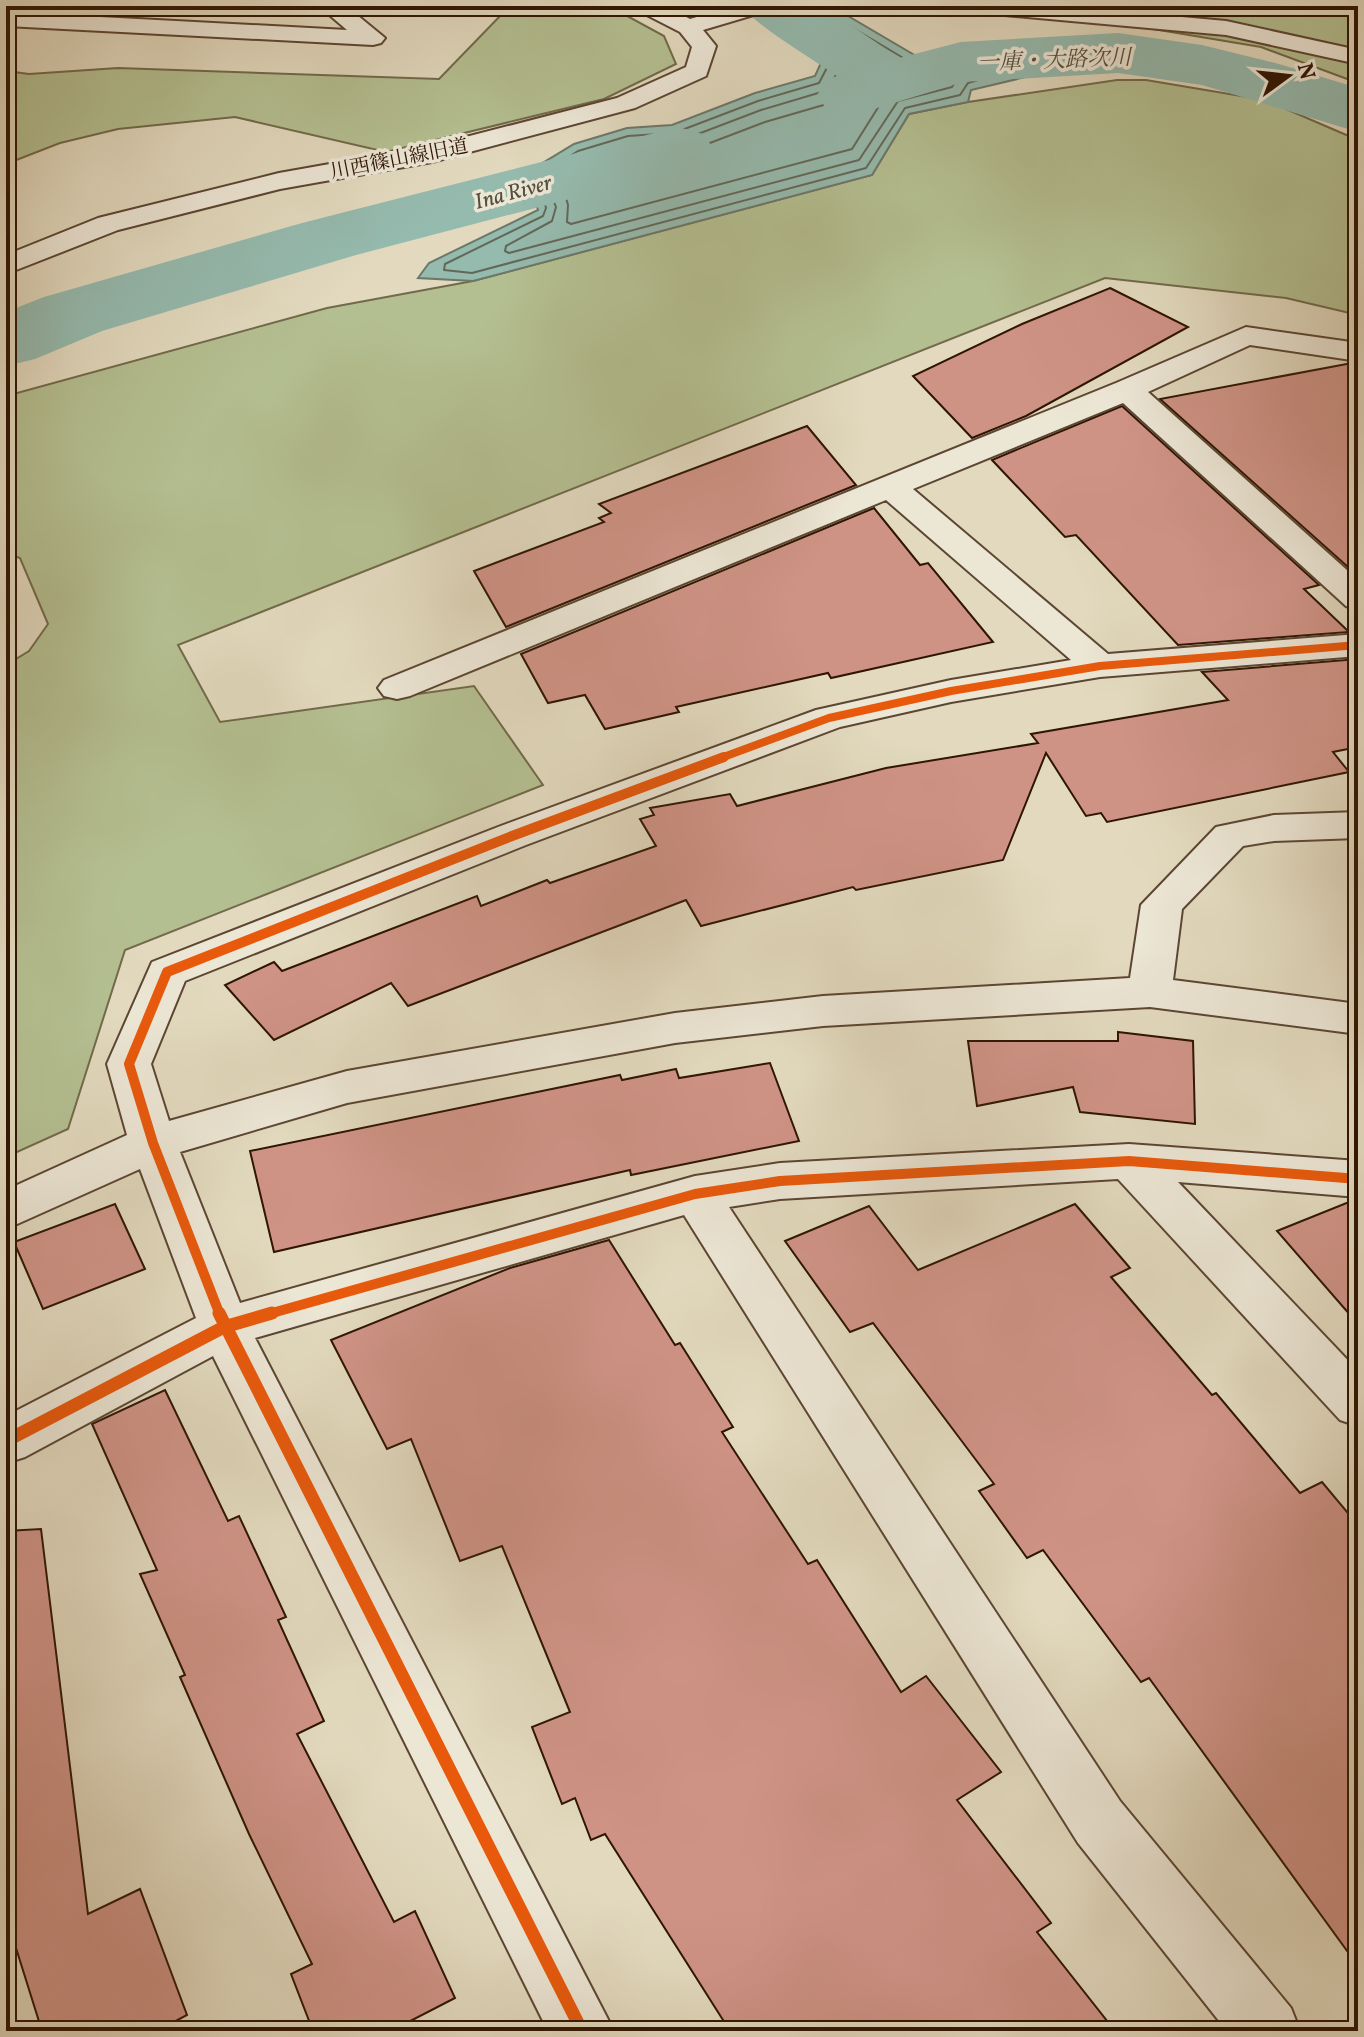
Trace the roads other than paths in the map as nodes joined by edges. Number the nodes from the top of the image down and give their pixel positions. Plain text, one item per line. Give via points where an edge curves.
1 (331, 6) edge
2 (647, 6) edge
3 (759, 6) edge
4 (983, 6) edge
5 (6, 19) edge
6 (700, 24) junction
7 (1358, 57) edge
8 (6, 265) edge
9 (1358, 352) edge
10 (1127, 390) junction
11 (890, 486) junction
12 (1358, 599) edge
13 (1358, 645) edge
14 (1100, 666) junction
15 (397, 688) dead end
16 (1358, 825) edge
17 (1150, 992) junction
18 (1358, 1019) edge
19 (153, 1143) junction
20 (1129, 1161) junction
21 (1358, 1179) edge
22 (695, 1194) junction
23 (6, 1211) edge
24 (224, 1327) junction
25 (1358, 1405) edge
26 (6, 1441) edge
27 (582, 2031) edge
28 (1268, 2031) edge

1 - 5 street via 373,38
2 - 6 street
3 - 6 street
4 - 7 street via 1226,28
6 - 8 street, 川西篠山線旧道 via 704,46 697,71 626,103 432,154 190,202 108,224
9 - 10 street via 1246,336
10 - 11 street
10 - 12 street
11 - 14 street
11 - 15 street
13 - 14 street
14 - 19 street via 829,718 167,972 129,1064
16 - 17 street via 1274,828 1230,836 1162,905
17 - 18 street
17 - 19 street via 823,1011 675,1028 347,1087
19 - 23 street
19 - 24 street
20 - 21 street
20 - 22 street via 780,1181
20 - 25 street
22 - 24 street
22 - 28 street via 1099,1822
24 - 26 street
24 - 27 street

